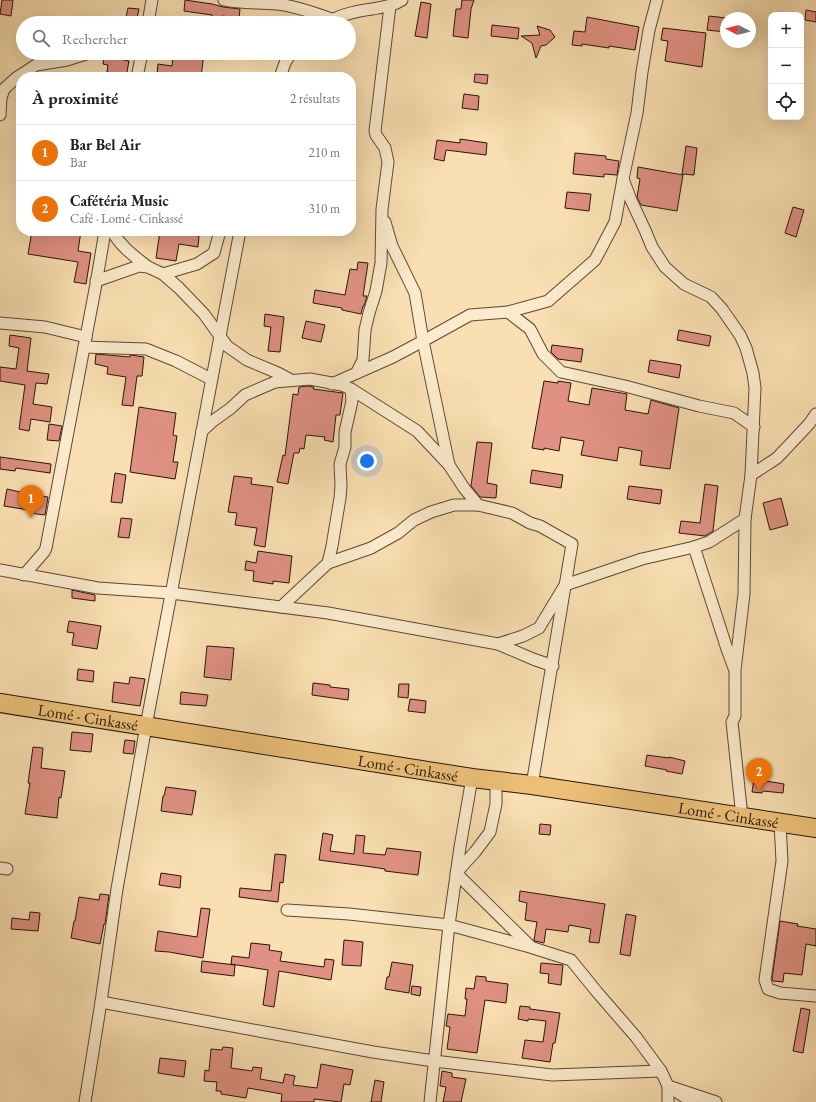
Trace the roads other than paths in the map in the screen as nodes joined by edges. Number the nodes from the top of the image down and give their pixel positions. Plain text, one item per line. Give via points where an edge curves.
1 (152, 0) edge
2 (224, 0) edge
3 (402, 0) edge
4 (657, 0) edge
5 (390, 6) junction
6 (149, 16) edge
7 (317, 16) edge
8 (341, 16) edge
9 (67, 60) edge
10 (141, 60) edge
11 (286, 60) edge
12 (25, 72) edge
13 (138, 72) edge
14 (282, 72) edge
15 (16, 78) edge
16 (0, 115) edge
17 (623, 179) junction
18 (382, 209) junction
19 (104, 236) edge
20 (116, 236) edge
21 (219, 236) edge
22 (239, 236) edge
23 (148, 267) junction
24 (163, 274) junction
25 (96, 281) junction
26 (508, 312) junction
27 (0, 323) edge
28 (219, 334) junction
29 (423, 341) junction
30 (85, 342) junction
31 (357, 372) junction
32 (211, 379) junction
33 (291, 380) junction
34 (332, 384) junction
35 (351, 389) junction
36 (816, 414) edge
37 (754, 427) junction
38 (202, 431) junction
39 (449, 466) junction
40 (751, 475) junction
41 (478, 505) junction
42 (745, 519) junction
43 (694, 547) junction
44 (328, 563) junction
45 (0, 570) edge
46 (24, 575) junction
47 (565, 585) junction
48 (171, 593) junction
49 (281, 607) junction
50 (498, 644) junction
51 (553, 666) junction
52 (735, 670) junction
53 (0, 703) edge
54 (146, 726) junction
55 (472, 778) junction
56 (496, 780) junction
57 (532, 785) junction
58 (742, 817) junction
59 (780, 822) junction
60 (816, 828) edge
61 (456, 873) junction
62 (287, 910) dead end
63 (449, 925) junction
64 (530, 946) junction
65 (816, 996) edge
66 (101, 1002) junction
67 (434, 1061) junction
68 (661, 1072) junction
69 (668, 1086) junction
70 (85, 1102) edge
71 (430, 1102) edge
72 (668, 1102) edge
73 (692, 1102) edge
74 (716, 1102) edge

1 - 6 street
2 - 7 street via 278,4
3 - 5 street
4 - 17 street via 649,30 637,113
5 - 8 street
5 - 18 street via 375,131 385,148 388,162
9 - 12 street via 36,65
10 - 13 street
11 - 14 street
15 - 16 street via 4,89
17 - 26 street via 615,222 595,260 548,301
17 - 37 street via 652,247 665,267 684,284 710,297 726,314 740,335 754,380
18 - 29 street via 392,246 415,293
18 - 31 street via 381,263 365,330 363,360
19 - 25 street
20 - 23 street via 128,252
21 - 24 street via 214,253 196,264
22 - 28 street
23 - 24 street
23 - 25 street via 139,266
24 - 28 street via 204,314
25 - 30 street
26 - 29 street via 470,315
26 - 37 street via 530,329 543,354 561,372 734,413
27 - 30 street via 45,327
28 - 32 street
28 - 33 street via 227,346 236,353
29 - 31 street
29 - 39 street
30 - 32 street via 146,349
30 - 46 street via 46,548
31 - 34 street
32 - 38 street
33 - 34 street via 310,379
33 - 38 street via 275,382 245,395
34 - 35 street
35 - 39 street via 417,431
35 - 44 street via 352,401 345,432 346,447 340,464 340,498
36 - 40 street via 777,458
37 - 40 street
38 - 48 street
39 - 41 street
40 - 42 street
41 - 44 street via 454,505 431,512 371,548
41 - 47 street via 512,513 572,544
42 - 43 street via 709,542
42 - 52 street via 744,594
43 - 47 street via 642,559
43 - 52 street
44 - 49 street
45 - 46 street
46 - 48 street via 98,588
47 - 50 street via 539,628
47 - 51 street
48 - 49 street
48 - 54 street
49 - 50 street
50 - 51 street
51 - 57 street
52 - 58 street via 735,716 732,722
53 - 54 highway, Lomé - Cinkassé
54 - 55 highway, Lomé - Cinkassé
54 - 66 street via 117,889
55 - 56 highway, Lomé - Cinkassé
55 - 61 street
56 - 57 highway, Lomé - Cinkassé
56 - 61 street via 496,804 490,832
57 - 58 highway, Lomé - Cinkassé
58 - 59 highway, Lomé - Cinkassé
59 - 60 highway, Lomé - Cinkassé
59 - 65 street via 782,861 765,980 768,989 780,993
61 - 63 street
61 - 64 street
62 - 63 street
63 - 64 street
63 - 67 street
64 - 68 street via 571,960 636,1037
66 - 67 street
66 - 70 street
67 - 68 street via 552,1075
67 - 71 street
68 - 69 street
69 - 72 street
69 - 73 street
69 - 74 street

